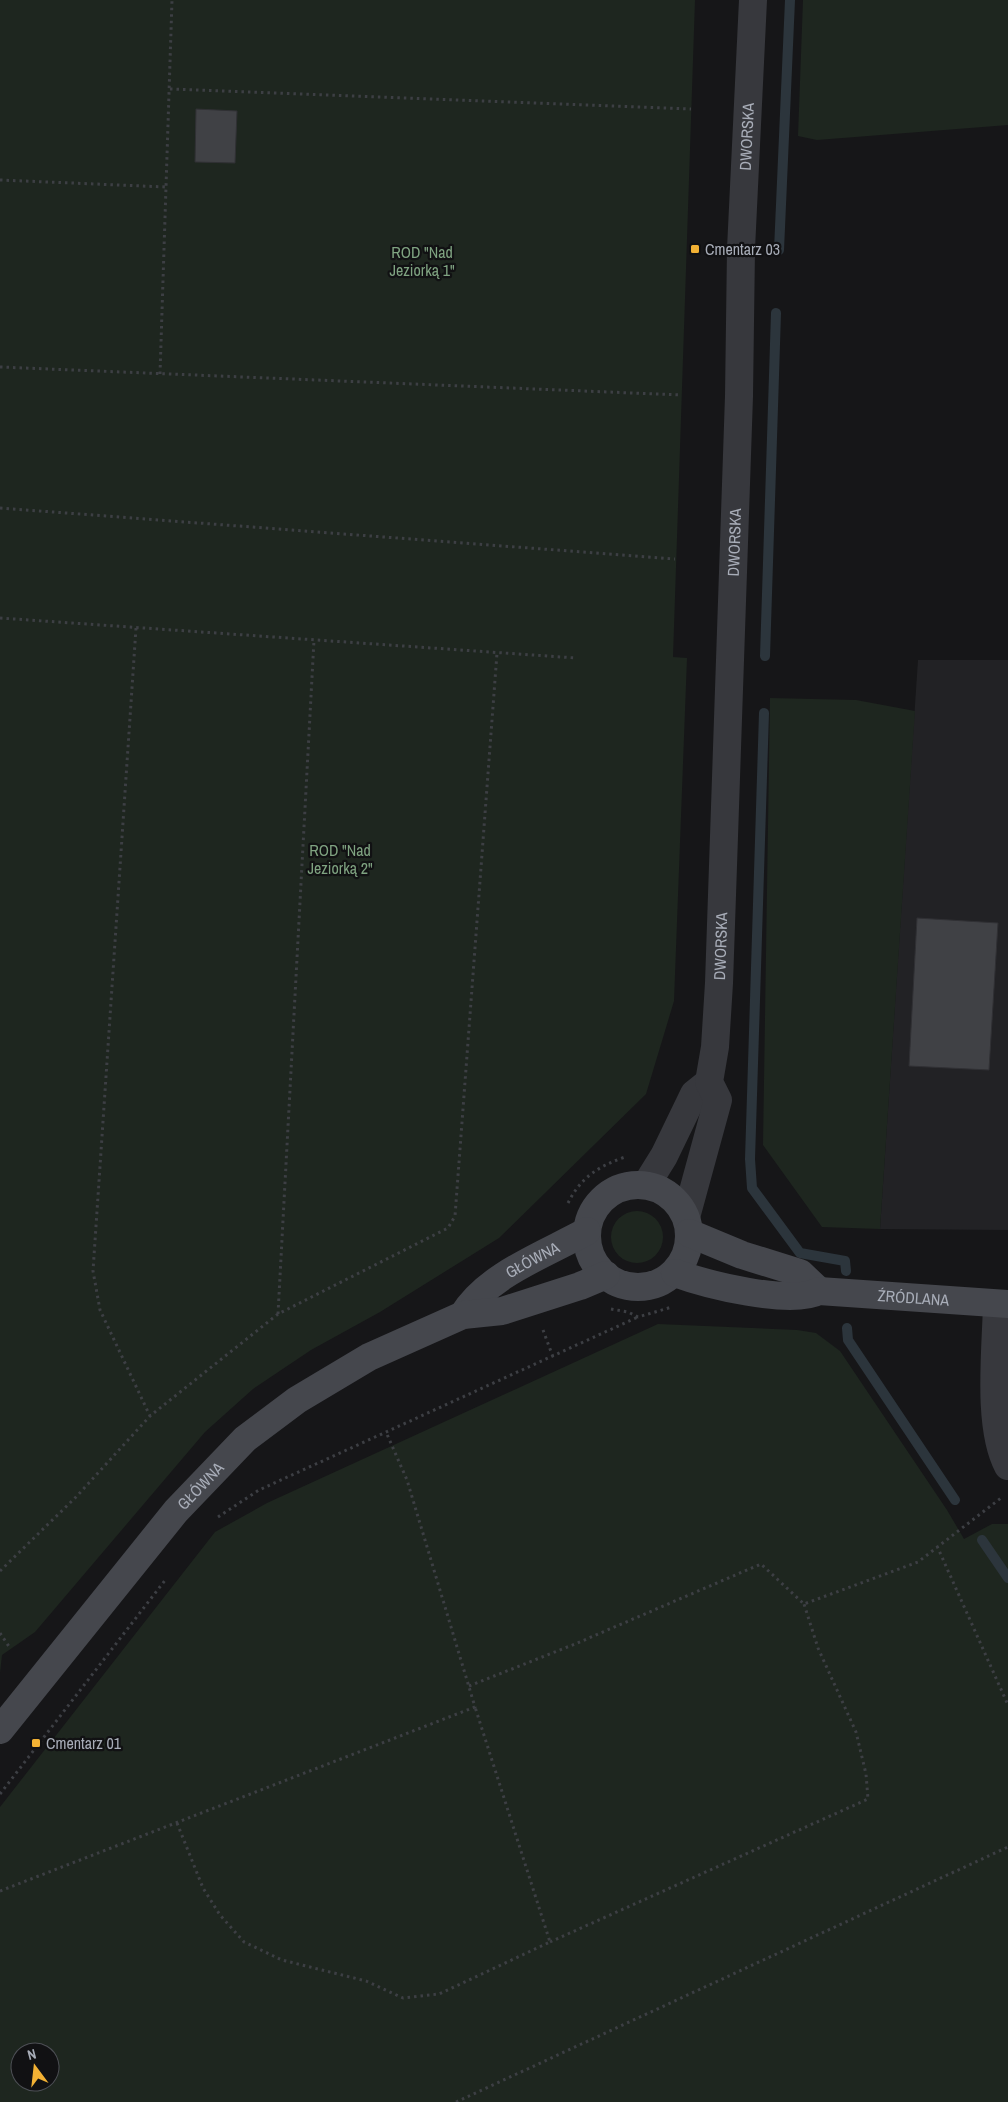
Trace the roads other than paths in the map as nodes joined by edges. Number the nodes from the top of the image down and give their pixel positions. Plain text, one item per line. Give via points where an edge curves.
1 (752, 0) edge
2 (710, 1082) junction
3 (646, 1185) junction
4 (688, 1225) junction
5 (587, 1231) junction
6 (675, 1273) junction
7 (606, 1275) junction
8 (819, 1291) junction
9 (1002, 1304) edge
10 (462, 1315) junction
11 (1008, 1466) edge
12 (0, 1730) edge

1 - 2 street, DWORSKA via 741,249 719,983
2 - 3 street via 694,1094
2 - 4 street, DWORSKA via 718,1100
3 - 4 main road via 674,1199
3 - 5 main road via 635,1184 606,1196 595,1208
4 - 6 main road via 686,1256
4 - 8 main road via 742,1256 800,1274
5 - 7 main road via 592,1258
5 - 10 main road, GŁÓWNA via 491,1284 471,1301
6 - 7 main road via 650,1286 632,1287
6 - 8 main road, ŹRÓDLANA via 703,1284 736,1291 796,1296
7 - 10 main road, GŁÓWNA via 502,1311
8 - 9 main road, ŹRÓDLANA
9 - 11 street via 996,1414 999,1444
10 - 12 main road, GŁÓWNA via 334,1376 245,1439 176,1511

